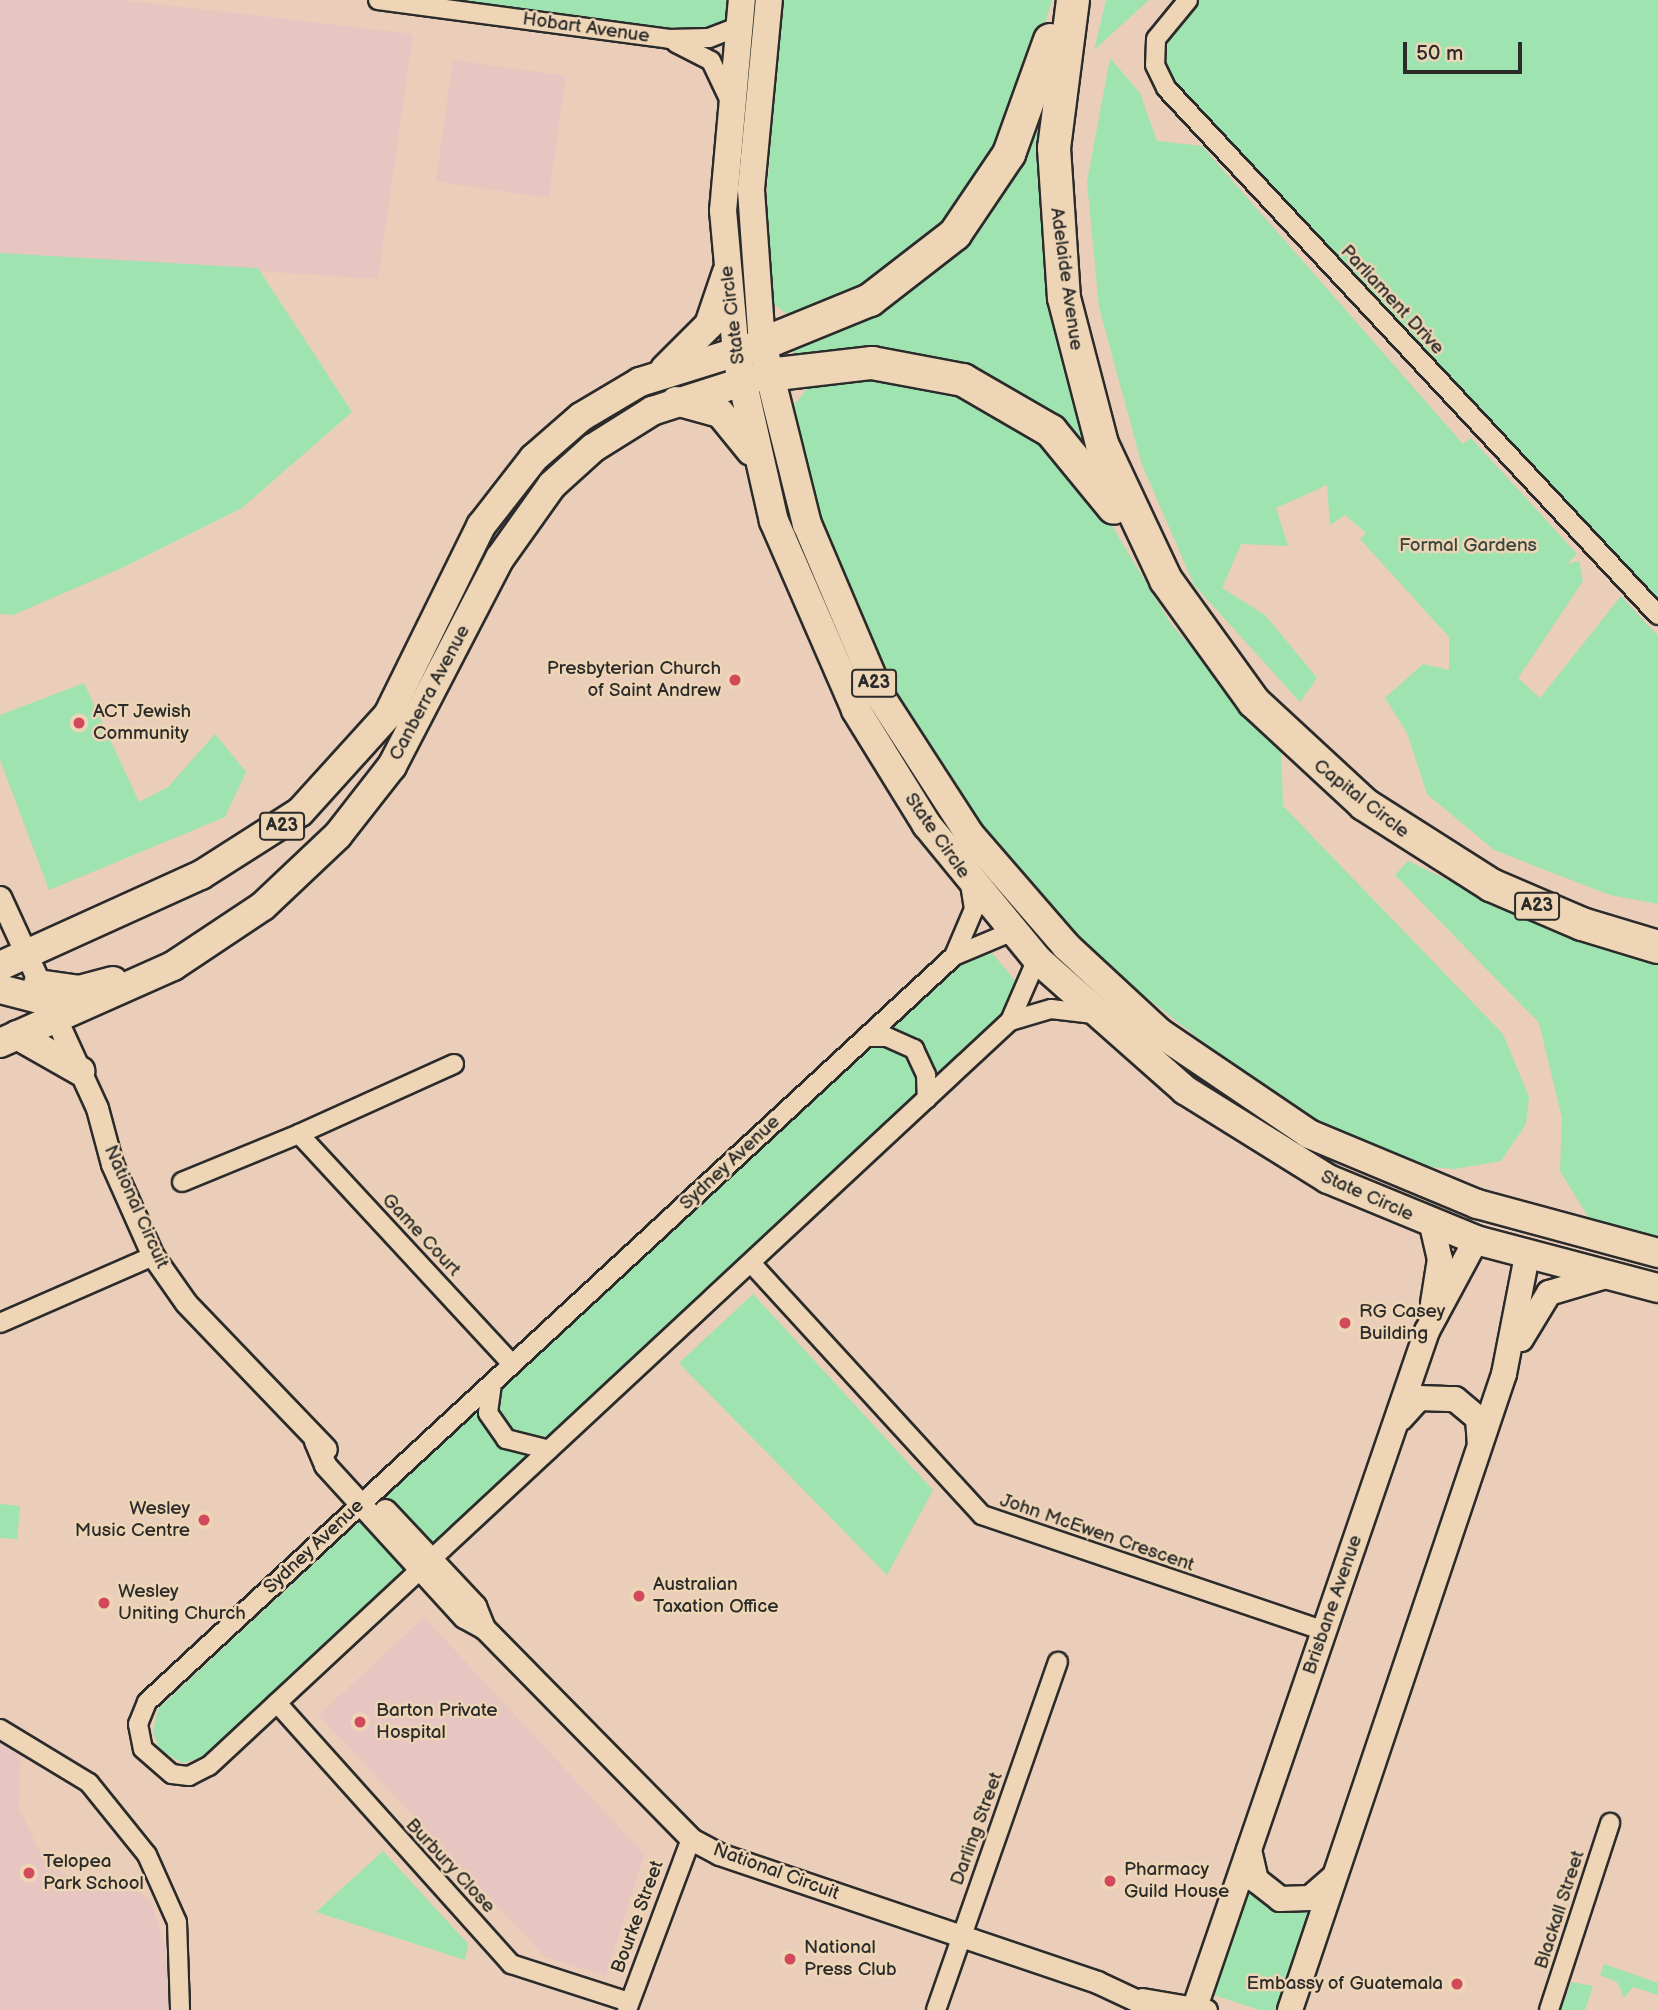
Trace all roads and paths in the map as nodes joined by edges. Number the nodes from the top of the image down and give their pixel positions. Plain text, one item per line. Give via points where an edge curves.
1 (378, 0) edge
2 (769, 0) edge
3 (1061, 0) edge
4 (1073, 0) edge
5 (1188, 0) edge
6 (444, 4) edge
7 (744, 10) edge
8 (669, 40) junction
9 (760, 65) junction
10 (730, 101) junction
11 (727, 272) junction
12 (752, 363) junction
13 (660, 374) junction
14 (673, 401) junction
15 (758, 461) junction
16 (1146, 546) junction
17 (829, 581) junction
18 (802, 593) junction
19 (1658, 615) edge
20 (880, 696) junction
21 (856, 710) junction
22 (968, 881) junction
23 (0, 897) edge
24 (1043, 923) junction
25 (1012, 932) junction
26 (1658, 947) edge
27 (954, 956) junction
28 (1037, 959) junction
29 (12, 961) edge
30 (154, 975) junction
31 (0, 989) edge
32 (47, 1002) junction
33 (1094, 1014) junction
34 (1010, 1021) junction
35 (866, 1037) junction
36 (9, 1039) edge
37 (454, 1064) dead end
38 (80, 1071) junction
39 (927, 1098) junction
40 (299, 1134) junction
41 (182, 1182) dead end
42 (1493, 1210) junction
43 (1534, 1223) junction
44 (1432, 1225) junction
45 (1476, 1240) junction
46 (1658, 1253) edge
47 (153, 1256) junction
48 (1527, 1256) junction
49 (751, 1263) junction
50 (1603, 1277) junction
51 (1658, 1288) edge
52 (0, 1323) edge
53 (1427, 1331) junction
54 (512, 1364) junction
55 (1504, 1374) junction
56 (492, 1384) junction
57 (1393, 1430) junction
58 (1479, 1448) junction
59 (549, 1450) junction
60 (366, 1500) junction
61 (426, 1565) junction
62 (1324, 1631) junction
63 (1058, 1662) dead end
64 (277, 1703) junction
65 (0, 1729) edge
66 (1610, 1824) dead end
67 (691, 1839) junction
68 (1249, 1850) junction
69 (1336, 1871) junction
70 (961, 1935) junction
71 (1150, 2004) edge
72 (628, 2006) edge
73 (1198, 2009) edge
74 (180, 2010) edge
75 (936, 2010) edge
76 (1290, 2010) edge
77 (1549, 2010) edge

1 - 6 street, Hobart Avenue
2 - 9 main road, State Circle
3 - 12 highway via 1013,146 955,234 870,300
4 - 16 highway, Adelaide Avenue via 1054,148 1062,286 1086,396
5 - 19 street, Parliament Drive via 1156,39 1155,65 1166,88
6 - 8 street, Hobart Avenue
7 - 8 street, Hobart Avenue via 709,38
7 - 9 main road, State Circle
7 - 10 main road, State Circle
8 - 10 street, Hobart Avenue via 711,61
9 - 12 main road, State Circle via 751,189
10 - 11 main road, State Circle via 723,211
11 - 12 main road, State Circle
11 - 13 highway via 709,325
12 - 13 highway, Canberra Avenue / A23
12 - 14 highway, Canberra Avenue / A23
12 - 15 highway, State Circle
12 - 16 highway, A23 via 880,363 977,385 1057,436
12 - 17 highway, State Circle / A23
13 - 29 highway, Canberra Avenue / A23 via 581,417 512,482 481,526 396,701 321,794 275,831 201,875
14 - 15 highway via 702,404 724,416
14 - 30 highway, Canberra Avenue / A23 via 593,448 530,512 495,565 409,739 343,829 258,911
15 - 18 highway, State Circle
16 - 26 highway, Capital Circle / A23 via 1193,622 1254,702 1325,772 1425,847 1536,906
17 - 18 highway
17 - 20 highway, State Circle / A23
18 - 21 highway, State Circle
20 - 21 highway
20 - 24 highway, State Circle / A23 via 951,809
21 - 22 highway, State Circle
22 - 25 highway, State Circle
22 - 27 street via 974,909
23 - 29 street, National Circuit
24 - 25 highway, Sydney Avenue
24 - 28 highway, Sydney Avenue
24 - 42 highway, State Circle / A23 via 1160,1033 1274,1114 1385,1169
25 - 27 street, Sydney Avenue
25 - 28 highway, State Circle
27 - 35 street, Sydney Avenue
28 - 33 highway, State Circle
28 - 34 street, Sydney Avenue
29 - 32 street, National Circuit
30 - 32 highway, Canberra Avenue / A23
30 - 32 highway via 79,990
31 - 32 highway
32 - 36 highway, Canberra Avenue / A23
32 - 38 street, National Circuit
33 - 34 street, Sydney Avenue via 1051,1009
33 - 44 highway, State Circle via 1231,1124 1328,1179
34 - 39 street, Sydney Avenue
35 - 39 street via 887,1037 914,1049 926,1075
35 - 54 street, Sydney Avenue
36 - 38 highway
37 - 40 street
38 - 47 street, National Circuit
39 - 49 street, Sydney Avenue
40 - 41 street
40 - 54 street, Game Court
42 - 43 highway, State Circle / A23
42 - 45 highway, Brisbane Avenue
43 - 46 highway, State Circle / A23
43 - 48 highway
44 - 45 highway, State Circle
44 - 53 main road via 1440,1265
45 - 48 highway, State Circle
45 - 53 main road, Brisbane Avenue
47 - 52 street
47 - 60 street, National Circuit via 186,1303
48 - 50 highway, State Circle
48 - 55 main road
49 - 59 street, Sydney Avenue
49 - 62 street, John McEwen Crescent via 982,1515
50 - 51 highway, State Circle
50 - 55 main road via 1569,1283 1544,1297
53 - 57 main road, Brisbane Avenue
54 - 56 street, Sydney Avenue
55 - 58 main road
56 - 59 street via 488,1413 506,1439
56 - 60 street, Sydney Avenue
57 - 58 main road via 1415,1400 1443,1395 1475,1414
57 - 62 main road, Brisbane Avenue
58 - 69 main road
59 - 61 street, Sydney Avenue
60 - 61 street, National Circuit
60 - 64 street, Sydney Avenue via 147,1702 138,1724 143,1749 160,1767 189,1776 209,1766
61 - 64 street, Sydney Avenue
61 - 67 street, National Circuit via 464,1617 484,1628
62 - 68 main road, Brisbane Avenue
63 - 70 street, Darling Street
64 - 72 street, Burbury Close via 512,1964
65 - 74 street via 89,1783 146,1855 177,1922
66 - 77 street, Blackall Street
67 - 70 street, National Circuit via 719,1854
67 - 72 street, Bourke Street
68 - 69 main road via 1256,1880 1287,1900 1318,1895
68 - 73 main road, Brisbane Avenue
69 - 76 main road
70 - 71 street, National Circuit
70 - 75 street, Darling Street
71 - 73 street, National Circuit

